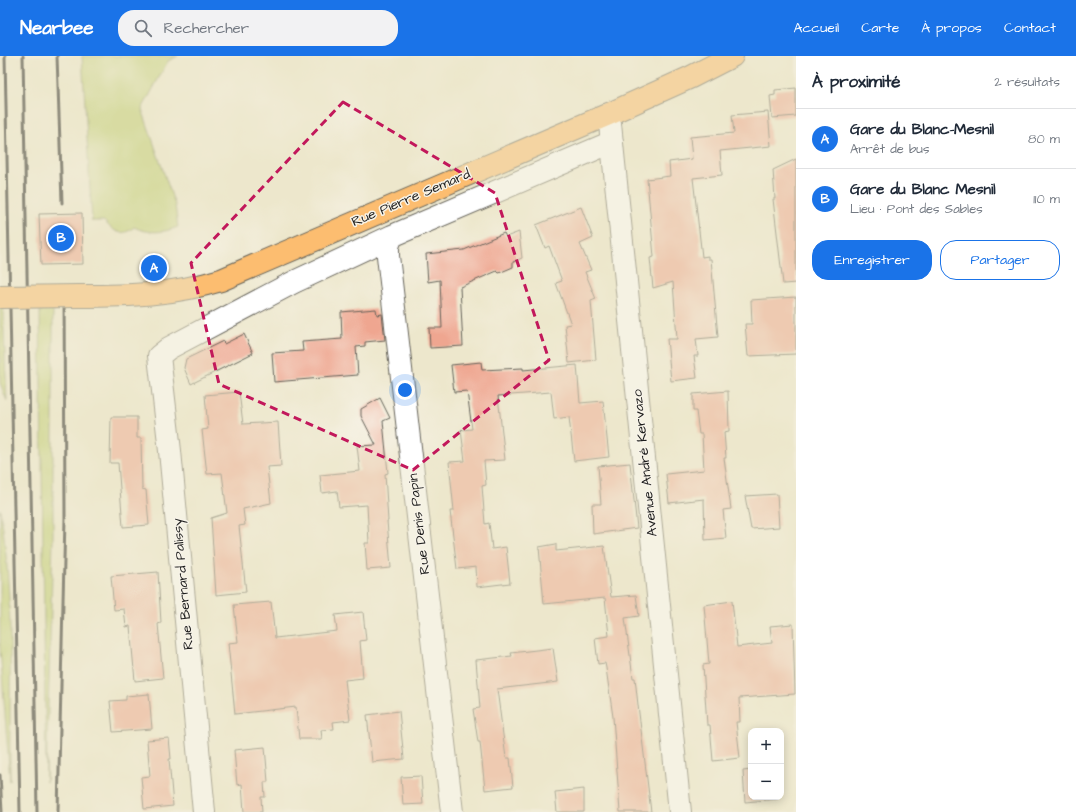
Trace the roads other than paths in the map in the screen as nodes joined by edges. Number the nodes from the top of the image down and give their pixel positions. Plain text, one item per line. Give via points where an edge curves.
1 (732, 56) edge
2 (610, 114) junction
3 (612, 142) junction
4 (392, 236) junction
5 (0, 297) edge
6 (159, 356) joint
7 (204, 812) edge
8 (452, 812) edge
9 (680, 812) edge

1 - 2 main road, Rue Pierre Semard
2 - 3 street, Avenue André Kervazo
2 - 5 main road, Rue Pierre Semard, bridge via 221,280 166,293
3 - 4 street, Rue Pierre Semard
3 - 9 street, Avenue André Kervazo
4 - 6 street, Rue Pierre Semard via 294,282 169,348
4 - 8 street, Rue Denis Papin via 388,256
6 - 7 street, Rue Bernard Palissy

